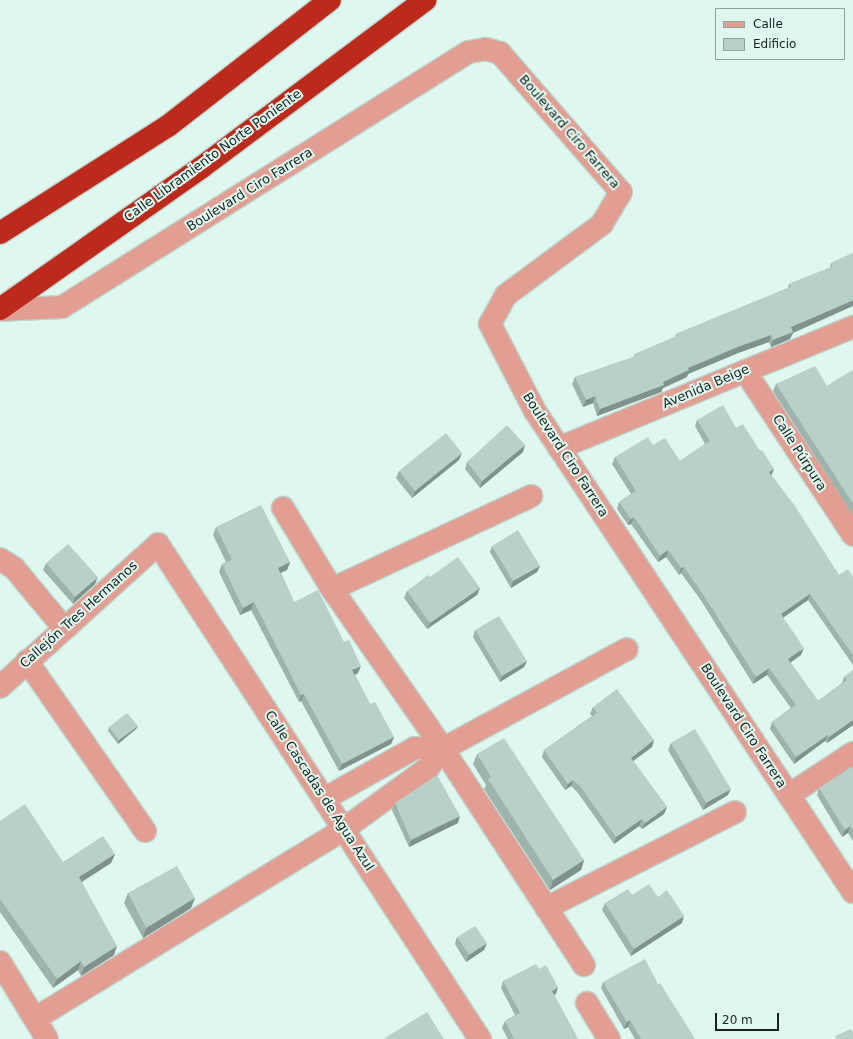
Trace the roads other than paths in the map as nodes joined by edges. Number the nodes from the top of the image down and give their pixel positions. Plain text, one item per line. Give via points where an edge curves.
1 (330, 0) edge
2 (425, 0) edge
3 (0, 233) edge
4 (0, 310) edge
5 (853, 327) edge
6 (745, 371) junction
7 (559, 448) junction
8 (531, 496) dead end
9 (283, 508) dead end
10 (853, 536) edge
11 (158, 544) joint
12 (0, 560) edge
13 (332, 589) junction
14 (64, 628) junction
15 (628, 649) dead end
16 (28, 661) junction
17 (0, 687) edge
18 (443, 749) junction
19 (853, 753) edge
20 (789, 795) junction
21 (324, 799) junction
22 (735, 812) dead end
23 (344, 829) junction
24 (146, 831) dead end
25 (853, 892) edge
26 (546, 908) junction
27 (0, 962) edge
28 (584, 965) dead end
29 (587, 1003) dead end
30 (36, 1018) junction
31 (47, 1039) edge
32 (480, 1039) edge
33 (609, 1039) edge

1 - 3 highway via 168,126
2 - 4 highway, Calle Libramiento Norte Poniente via 202,167
4 - 7 street, Boulevard Ciro Farrera via 62,307 469,52 486,49 500,53 620,192 602,224 506,295 490,324 535,411
5 - 6 street, Avenida Beige
6 - 7 street, Avenida Beige
6 - 10 street, Calle Púrpura
7 - 20 street, Boulevard Ciro Farrera
8 - 13 street
9 - 13 street
11 - 14 street, Callejón Tres Hermanos
11 - 21 street, Calle Cascadas de Agua Azul
12 - 14 street via 14,568
13 - 18 street
14 - 16 street, Callejón Tres Hermanos
15 - 18 street
16 - 17 street, Callejón Tres Hermanos
16 - 24 street
18 - 21 street via 415,748
18 - 23 street via 428,768
18 - 26 street
19 - 20 street
20 - 25 street, Boulevard Ciro Farrera
21 - 23 street, Calle Cascadas de Agua Azul
22 - 26 street
23 - 30 street
23 - 32 street, Calle Cascadas de Agua Azul
26 - 28 street
27 - 30 street
29 - 33 street
30 - 31 street

